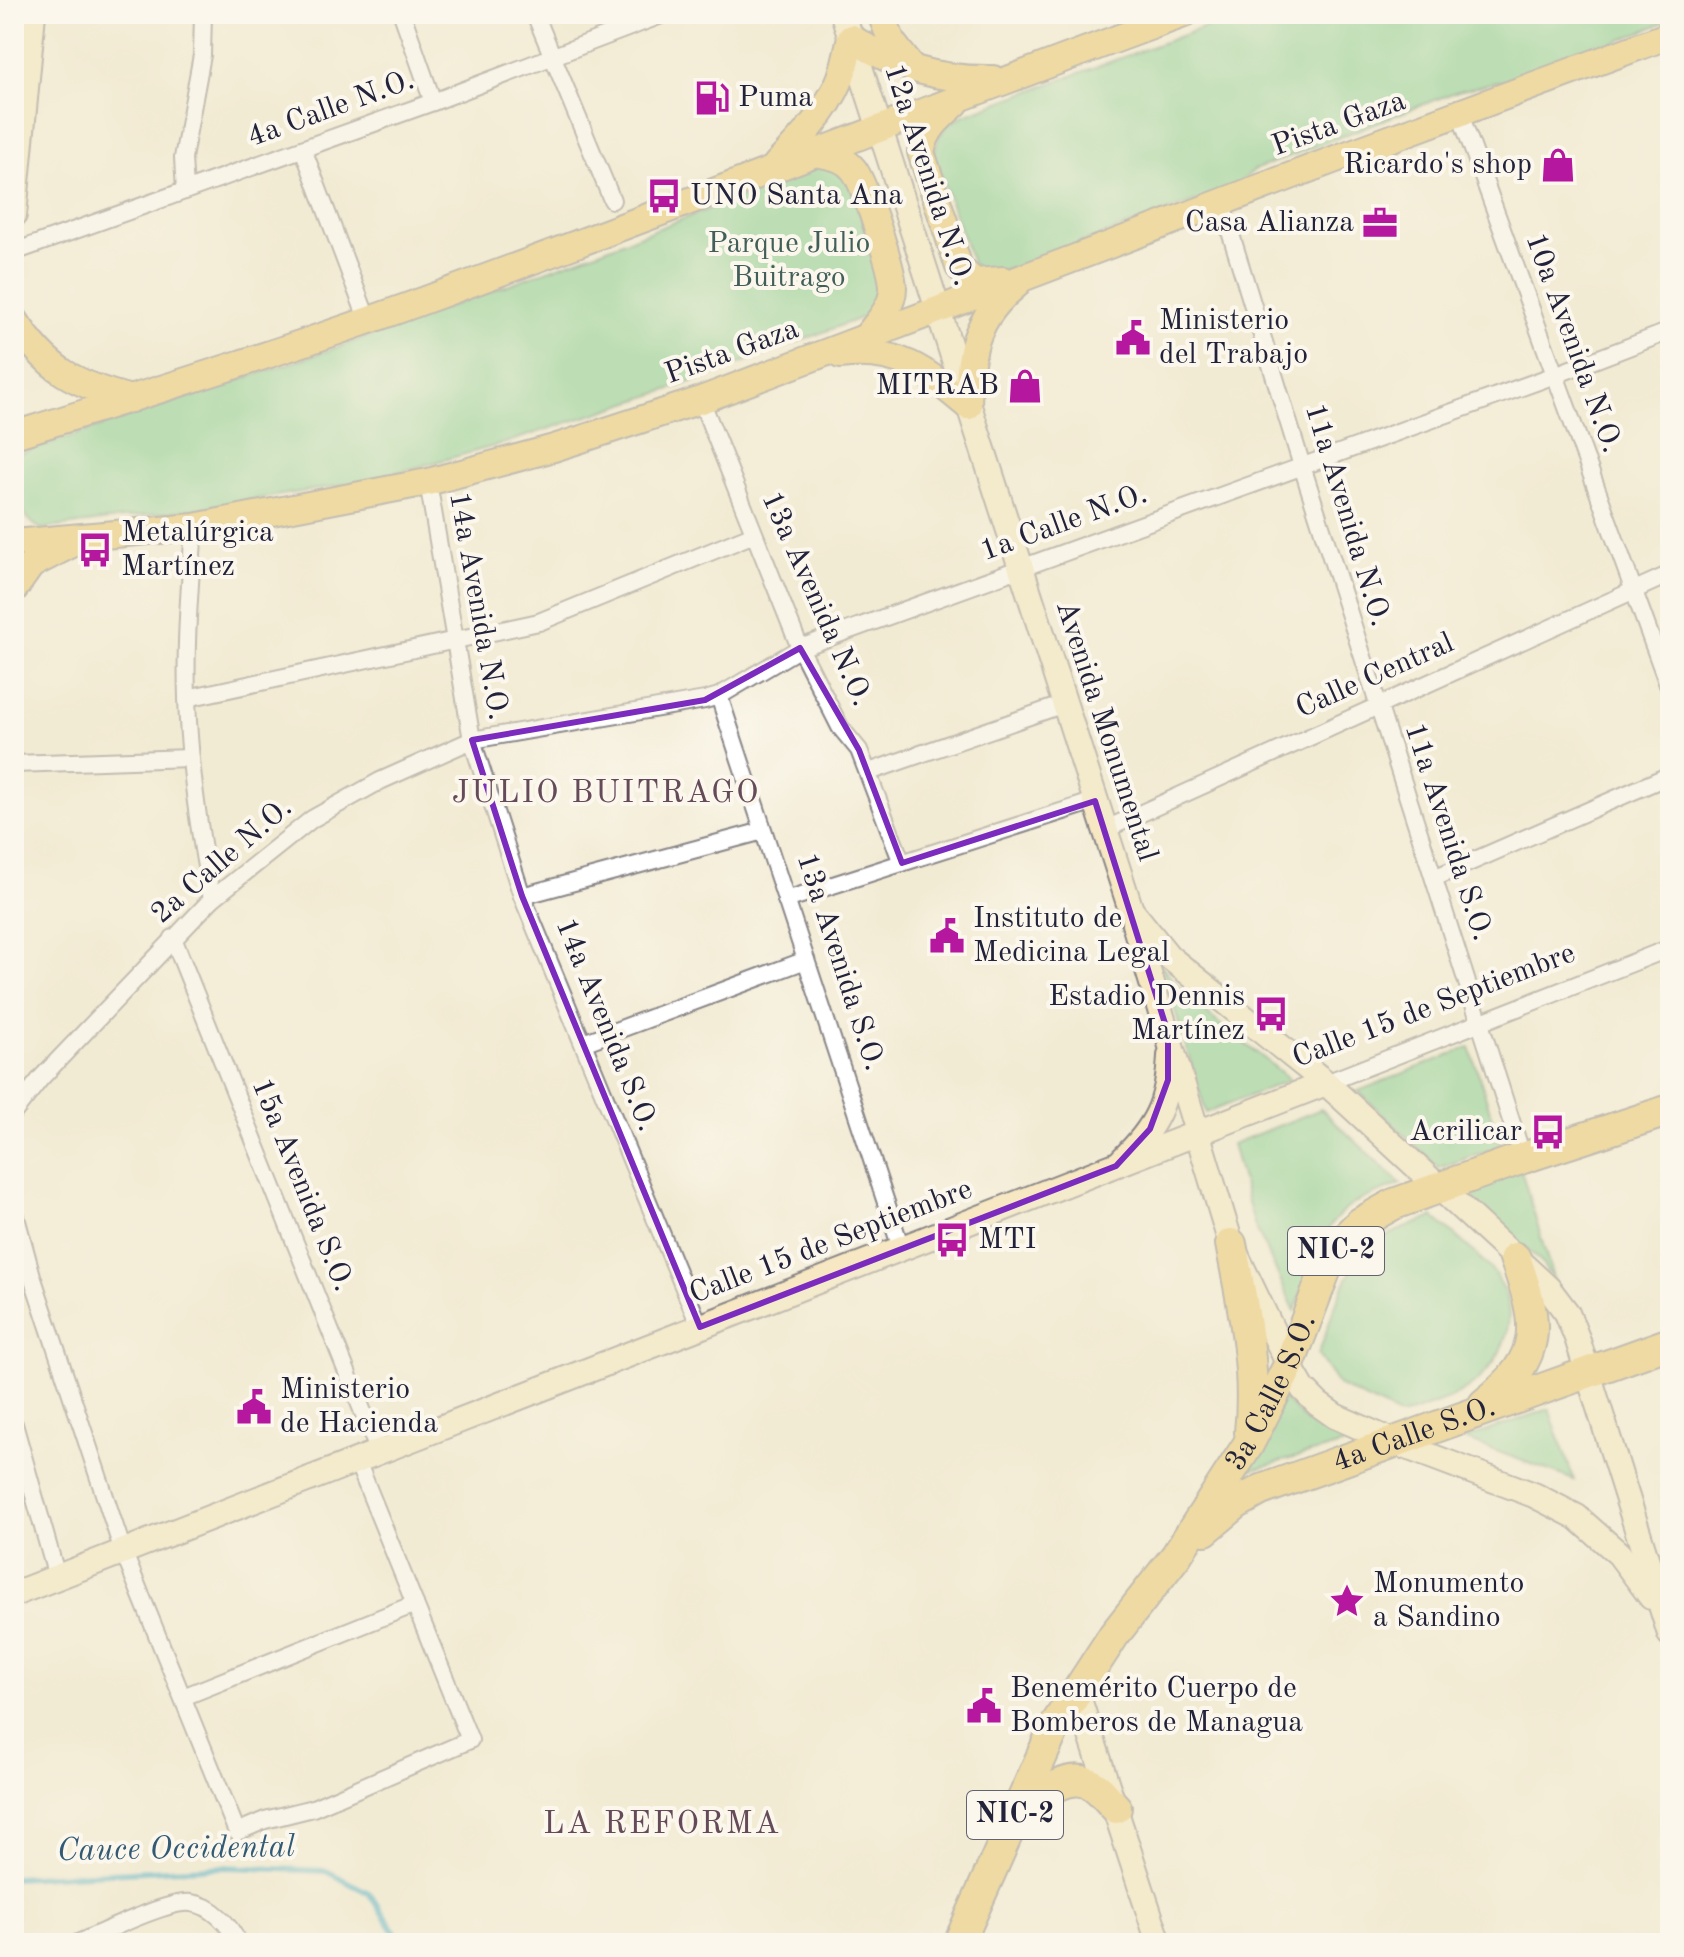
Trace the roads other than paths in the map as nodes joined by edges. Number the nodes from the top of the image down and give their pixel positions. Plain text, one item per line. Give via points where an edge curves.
1 (33, 14) edge
2 (203, 14) edge
3 (402, 14) edge
4 (535, 14) edge
5 (664, 14) edge
6 (881, 14) edge
7 (1184, 14) edge
8 (1144, 21) edge
9 (847, 26) edge
10 (1670, 35) edge
11 (1670, 55) edge
12 (552, 57) junction
13 (1608, 60) junction
14 (913, 69) junction
15 (1009, 78) junction
16 (965, 95) junction
17 (433, 102) junction
18 (1460, 114) junction
19 (878, 129) junction
20 (303, 149) junction
21 (815, 153) junction
22 (773, 169) junction
23 (185, 191) junction
24 (612, 200) dead end
25 (1221, 202) junction
26 (14, 215) edge
27 (14, 252) edge
28 (1026, 276) junction
29 (937, 310) junction
30 (14, 319) edge
31 (368, 321) junction
32 (1670, 331) edge
33 (866, 337) junction
34 (805, 360) junction
35 (1555, 375) junction
36 (131, 399) junction
37 (701, 400) junction
38 (968, 406) junction
39 (14, 435) edge
40 (1302, 466) junction
41 (428, 482) junction
42 (194, 527) junction
43 (754, 534) junction
44 (96, 536) junction
45 (14, 543) edge
46 (1020, 568) junction
47 (1670, 574) edge
48 (14, 589) edge
49 (1633, 591) junction
50 (455, 639) junction
51 (800, 648) junction
52 (1670, 690) edge
53 (719, 696) junction
54 (187, 698) junction
55 (1064, 704) junction
56 (1378, 706) junction
57 (472, 740) junction
58 (190, 758) junction
59 (14, 764) edge
60 (869, 772) junction
61 (1670, 775) edge
62 (1095, 801) junction
63 (1104, 830) junction
64 (763, 831) junction
65 (902, 863) junction
66 (1434, 878) junction
67 (522, 896) junction
68 (212, 899) junction
69 (786, 900) junction
70 (1131, 910) junction
71 (173, 938) junction
72 (1670, 948) edge
73 (806, 960) junction
74 (1480, 1023) junction
75 (1168, 1033) junction
76 (583, 1043) junction
77 (1326, 1083) junction
78 (1670, 1110) edge
79 (14, 1112) edge
80 (1198, 1133) junction
81 (1523, 1158) junction
82 (1116, 1166) junction
83 (1439, 1188) junction
84 (14, 1210) edge
85 (1231, 1244) junction
86 (901, 1248) junction
87 (1515, 1258) junction
88 (700, 1327) junction
89 (1670, 1343) edge
90 (1289, 1365) junction
91 (1588, 1372) junction
92 (1467, 1417) junction
93 (14, 1424) edge
94 (1396, 1443) junction
95 (1248, 1445) junction
96 (368, 1456) junction
97 (123, 1551) junction
98 (1176, 1556) junction
99 (57, 1577) junction
100 (14, 1594) edge
101 (415, 1604) junction
102 (1670, 1635) edge
103 (1076, 1690) junction
104 (183, 1697) junction
105 (1116, 1808) junction
106 (1010, 1827) junction
107 (78, 1943) edge
108 (238, 1943) edge
109 (959, 1943) edge
110 (1159, 1943) edge

1 - 26 main road
2 - 23 street via 202,55 183,158
3 - 17 street
4 - 12 street
5 - 12 street, 4a Calle N.O.
6 - 14 main road via 892,42
7 - 8 main road
8 - 15 main road
9 - 14 main road via 881,57
9 - 19 main road, 12a Avenida N.O.
9 - 22 main road via 841,79 834,93
10 - 13 main road, Pista Gaza
11 - 13 main road
12 - 17 street, 4a Calle N.O.
12 - 24 street
13 - 18 main road, Pista Gaza
14 - 15 main road via 962,79
15 - 16 main road
16 - 19 main road
16 - 28 main road via 924,135 921,152 959,267 974,282
17 - 20 street, 4a Calle N.O.
18 - 25 main road, Pista Gaza
18 - 35 street, 10a Avenida N.O.
19 - 21 main road
19 - 29 main road, 12a Avenida N.O.
20 - 23 street, 4a Calle N.O.
20 - 31 street
21 - 22 main road
21 - 33 main road via 840,158 854,170 889,262 893,290
22 - 31 main road
23 - 27 street, 4a Calle N.O.
25 - 28 main road, Pista Gaza
25 - 40 street, 11a Avenida N.O.
28 - 29 main road, Pista Gaza
28 - 38 main road via 990,310 978,332 970,356
29 - 33 main road, Pista Gaza
29 - 38 main road, Avenida Monumental
30 - 36 main road via 63,373
31 - 36 main road
32 - 35 street, 1a Calle N.O.
33 - 34 main road, Pista Gaza
34 - 37 main road, Pista Gaza
34 - 38 main road via 866,352 888,356 932,376
35 - 40 street, 1a Calle N.O.
35 - 49 street, 10a Avenida N.O.
36 - 39 main road
37 - 41 main road, Pista Gaza
37 - 43 street, 13a Avenida N.O.
38 - 46 main road, Avenida Monumental
40 - 46 street, 1a Calle N.O.
40 - 56 street, 11a Avenida N.O.
41 - 42 main road, Pista Gaza
41 - 50 street, 14a Avenida N.O.
42 - 44 main road, Pista Gaza
42 - 54 street
43 - 50 street via 539,622
43 - 51 street, 13a Avenida N.O.
44 - 45 main road, Pista Gaza
44 - 48 main road via 41,558
46 - 51 street, 1a Calle N.O.
46 - 55 main road, Avenida Monumental
47 - 49 street, Calle Central
49 - 52 street, 10a Avenida N.O.
49 - 56 street, Calle Central
50 - 54 street
50 - 57 street, 14a Avenida N.O.
51 - 53 street, 1a Calle N.O.
51 - 60 street, 13a Avenida N.O.
53 - 57 street, 1a Calle N.O.
53 - 64 street, 13a Avenida S.O.
54 - 58 street
55 - 60 street
55 - 62 main road, Avenida Monumental
56 - 63 street, Calle Central
56 - 66 street, 11a Avenida S.O.
57 - 67 street, 14a Avenida S.O.
57 - 68 street, 2a Calle N.O. via 312,819
58 - 59 street
58 - 68 street
60 - 65 street, 13a Avenida N.O.
61 - 66 street
62 - 63 main road, Avenida Monumental
62 - 65 street
63 - 70 main road, Avenida Monumental
64 - 67 street
64 - 69 street, 13a Avenida S.O.
65 - 69 street
66 - 74 street, 11a Avenida S.O.
67 - 76 street, 14a Avenida S.O.
68 - 71 street, 2a Calle N.O.
69 - 73 street, 13a Avenida S.O.
70 - 75 main road
70 - 77 main road, Avenida Monumental via 1169,957
71 - 79 street, 2a Calle N.O.
71 - 96 street, 15a Avenida S.O.
72 - 74 street, Calle 15 de Septiembre
73 - 76 street
73 - 86 street, 13a Avenida S.O.
74 - 77 street, Calle 15 de Septiembre
74 - 81 street, 11a Avenida S.O.
75 - 80 main road
75 - 82 main road via 1168,1080 1160,1113
76 - 88 street, 14a Avenida S.O.
77 - 80 main road, Calle 15 de Septiembre
77 - 83 main road, Avenida Monumental
78 - 81 highway, 3a Calle S.O. / NIC-2
80 - 82 main road, Calle 15 de Septiembre
80 - 85 main road
81 - 83 highway, 3a Calle S.O. / NIC-2
82 - 86 main road, Calle 15 de Septiembre
83 - 87 main road, Avenida Monumental
83 - 90 highway, 3a Calle S.O. / NIC-2 via 1383,1209 1344,1239 1327,1266
84 - 97 street
85 - 90 main road
85 - 95 highway via 1252,1368
86 - 88 main road, Calle 15 de Septiembre
87 - 91 main road, Avenida Monumental via 1567,1313
87 - 92 highway via 1531,1302 1530,1345 1512,1377
88 - 96 main road, Calle 15 de Septiembre
89 - 91 highway, 4a Calle S.O. / NIC-2
90 - 94 main road via 1325,1411
90 - 95 highway, 3a Calle S.O. / NIC-2
91 - 92 highway, 4a Calle S.O. / NIC-2
91 - 102 main road, Avenida Monumental
92 - 94 highway, 4a Calle S.O. / NIC-2
93 - 99 street
94 - 98 highway, 4a Calle S.O. / NIC-2 via 1261,1490 1236,1504
94 - 102 main road via 1534,1495 1577,1517 1619,1554 1650,1595
95 - 98 highway, 3a Calle S.O. / NIC-2
96 - 97 main road, Calle 15 de Septiembre
96 - 101 street, 15a Avenida S.O.
97 - 99 main road, Calle 15 de Septiembre
97 - 104 street
98 - 103 highway, NIC-2
99 - 100 main road, Calle 15 de Septiembre
101 - 104 street
101 - 104 street, 15a Avenida S.O. via 470,1740 313,1808 237,1832
103 - 105 main road
103 - 106 highway, NIC-2
105 - 106 highway via 1096,1786 1078,1780 1046,1792
105 - 110 main road
106 - 109 highway, NIC-2
107 - 108 street via 192,1903 224,1920

